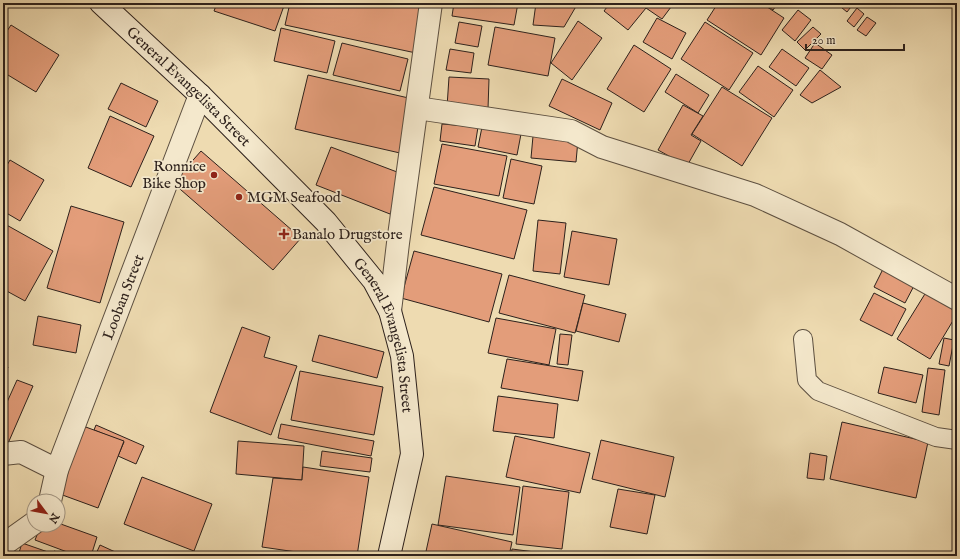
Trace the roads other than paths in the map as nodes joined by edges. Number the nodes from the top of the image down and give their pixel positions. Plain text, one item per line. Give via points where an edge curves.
1 (101, 3) edge
2 (431, 3) edge
3 (200, 95) junction
4 (417, 108) junction
5 (957, 299) edge
6 (390, 311) junction
7 (803, 339) dead end
8 (957, 440) edge
9 (3, 454) edge
10 (57, 470) junction
11 (52, 493) edge
12 (26, 529) edge
13 (3, 545) edge
14 (389, 556) edge

1 - 3 street, General Evangelista Street
2 - 4 street
3 - 6 street, General Evangelista Street via 326,222 374,281
3 - 10 street, Looban Street
4 - 5 street via 571,130 602,147 749,192 840,234
4 - 6 street
6 - 14 street, General Evangelista Street via 402,356 412,454
7 - 8 lane via 807,380 818,391 936,437
9 - 10 street via 21,452
10 - 11 street, Looban Street
12 - 13 street

